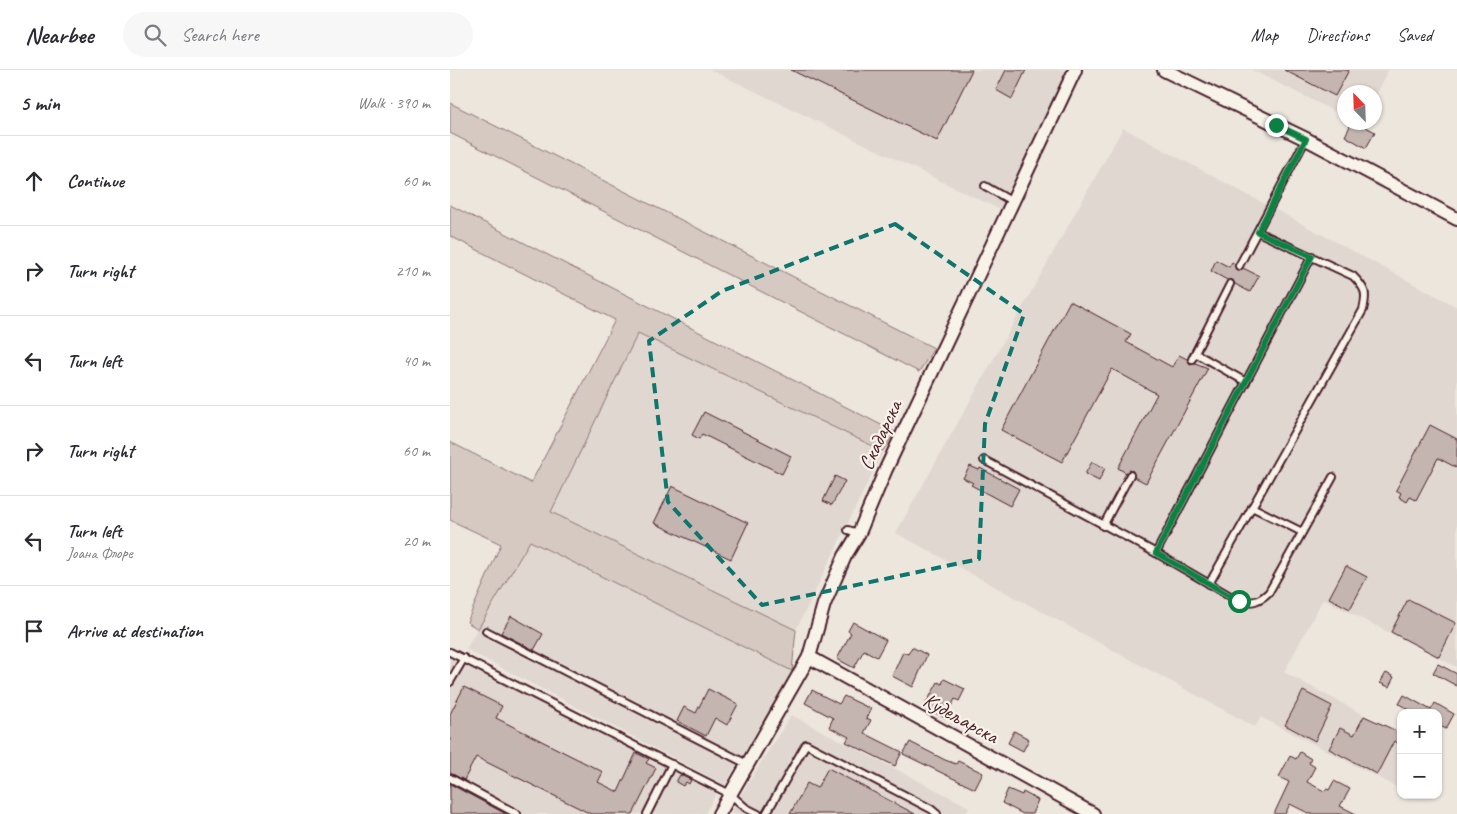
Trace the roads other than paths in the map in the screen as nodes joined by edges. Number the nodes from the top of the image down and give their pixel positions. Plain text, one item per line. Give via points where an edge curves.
1 (1075, 70) edge
2 (1164, 70) edge
3 (1306, 139) junction
4 (985, 186) dead end
5 (1013, 202) junction
6 (1457, 219) edge
7 (1258, 232) junction
8 (1312, 256) junction
9 (1239, 266) dead end
10 (1230, 284) dead end
11 (1246, 382) junction
12 (984, 460) dead end
13 (1130, 475) dead end
14 (1333, 477) dead end
15 (1252, 507) junction
16 (1103, 526) junction
17 (1302, 532) junction
18 (1156, 553) junction
19 (1209, 584) junction
20 (486, 631) dead end
21 (450, 652) edge
22 (809, 657) junction
23 (464, 658) junction
24 (450, 682) edge
25 (672, 764) junction
26 (747, 764) junction
27 (450, 778) edge
28 (730, 794) junction
29 (517, 814) edge
30 (647, 814) edge
31 (719, 814) edge
32 (758, 814) edge
33 (766, 814) edge
34 (937, 814) edge
35 (1093, 814) edge

1 - 5 street, Скадарска
2 - 3 street
3 - 6 street
3 - 7 lane
4 - 5 lane
5 - 22 street, Скадарска via 853,532 824,604
7 - 8 lane
7 - 9 lane
8 - 11 lane
8 - 15 lane via 1353,276 1364,289 1364,305
10 - 11 lane via 1194,356
11 - 18 lane
12 - 16 lane
13 - 16 lane
14 - 17 lane
15 - 17 lane
15 - 19 lane
16 - 18 lane
17 - 19 lane via 1269,592 1260,600 1252,603 1239,601
18 - 19 lane
20 - 26 lane
21 - 23 lane
22 - 26 street, Скадарска
22 - 35 street, Кудељарска
23 - 24 lane
23 - 25 lane
25 - 28 lane
25 - 30 lane
26 - 28 street, Скадарска
27 - 29 lane
28 - 31 street, Скадарска
28 - 32 lane
33 - 34 lane via 806,744

